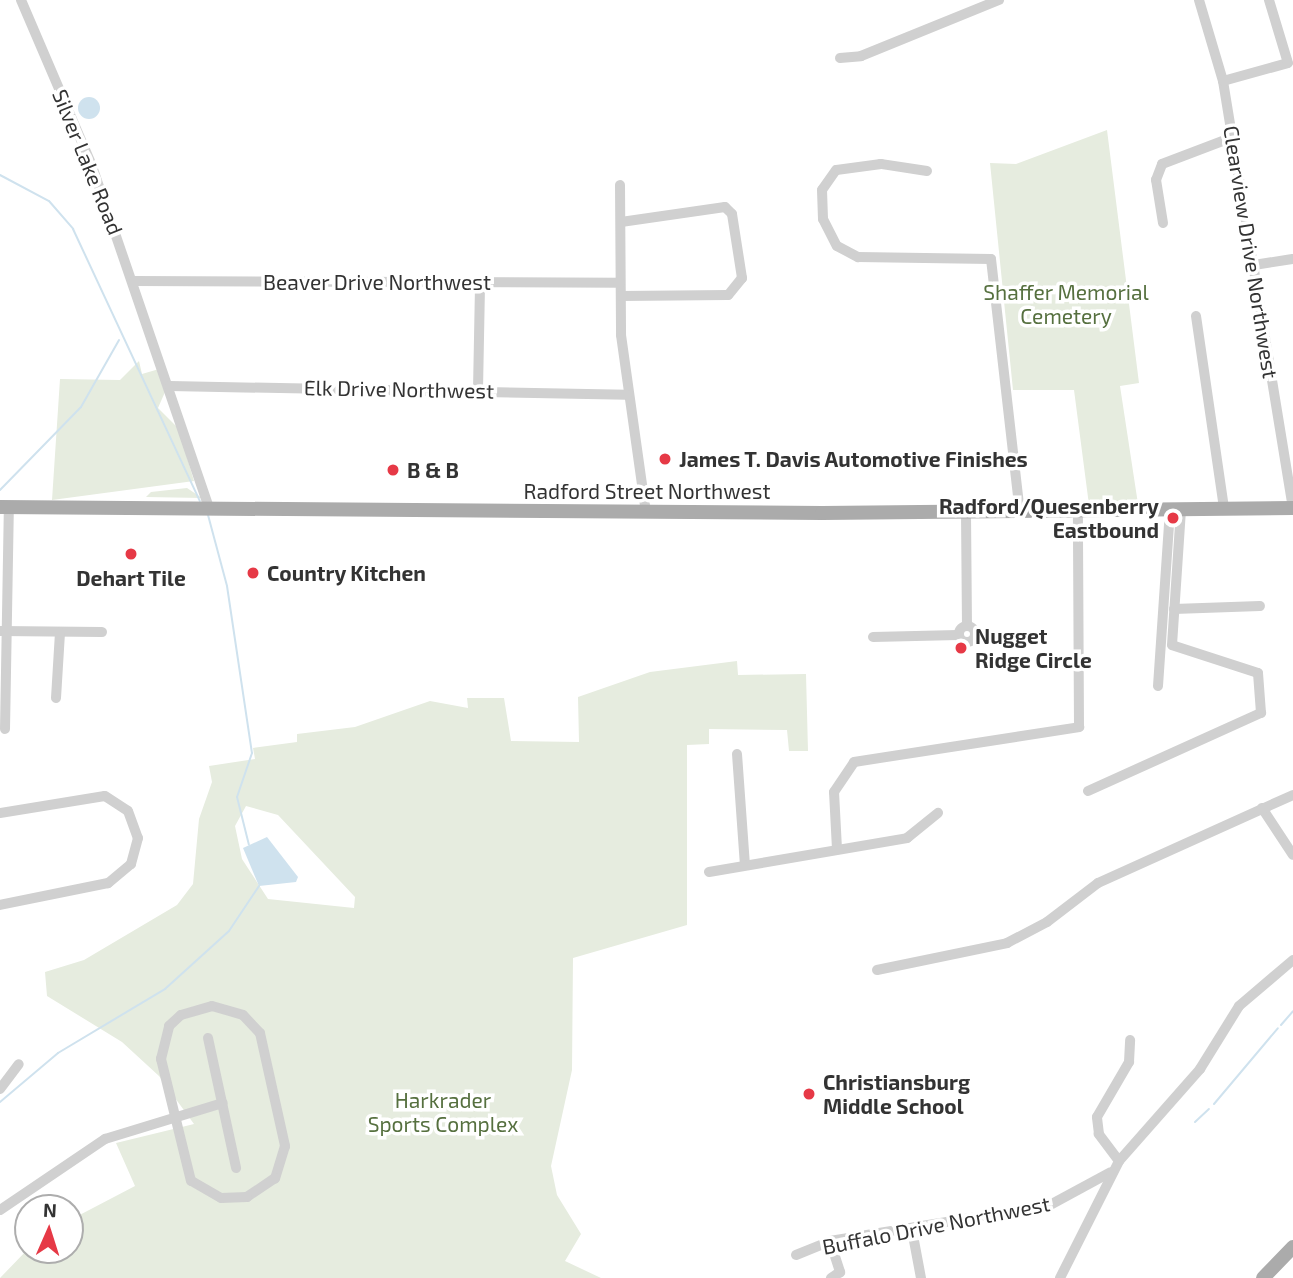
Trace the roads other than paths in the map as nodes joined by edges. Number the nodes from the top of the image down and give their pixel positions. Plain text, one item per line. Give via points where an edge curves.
1 (21, 0) edge
2 (999, 0) edge
3 (1199, 0) edge
4 (1269, 0) edge
5 (971, 5) edge
6 (840, 58) dead end
7 (1223, 81) junction
8 (1233, 137) junction
9 (927, 171) dead end
10 (620, 185) dead end
11 (621, 222) junction
12 (1163, 223) dead end
13 (1293, 259) edge
14 (1254, 265) junction
15 (134, 281) junction
16 (480, 282) junction
17 (620, 283) junction
18 (621, 296) junction
19 (1196, 316) dead end
20 (170, 386) junction
21 (478, 390) junction
22 (627, 395) junction
23 (4, 507) edge
24 (1293, 507) edge
25 (209, 509) junction
26 (1176, 509) junction
27 (1224, 509) junction
28 (1078, 511) junction
29 (646, 512) junction
30 (1020, 512) junction
31 (966, 513) junction
32 (1260, 606) dead end
33 (1174, 609) junction
34 (967, 626) junction
35 (3, 631) edge
36 (60, 632) junction
37 (102, 632) dead end
38 (958, 635) junction
39 (975, 635) junction
40 (1015, 635) dead end
41 (873, 637) dead end
42 (1158, 686) dead end
43 (56, 698) dead end
44 (5, 729) dead end
45 (737, 754) dead end
46 (1088, 791) dead end
47 (1293, 794) edge
48 (1262, 808) junction
49 (0, 813) edge
50 (938, 813) dead end
51 (838, 849) junction
52 (1293, 855) edge
53 (744, 865) junction
54 (709, 872) dead end
55 (0, 905) edge
56 (1293, 960) edge
57 (877, 970) dead end
58 (208, 1038) dead end
59 (1130, 1040) dead end
60 (19, 1064) dead end
61 (0, 1088) edge
62 (223, 1103) junction
63 (172, 1116) junction
64 (1119, 1161) junction
65 (236, 1168) dead end
66 (1111, 1172) junction
67 (0, 1210) edge
68 (912, 1230) junction
69 (830, 1241) junction
70 (1293, 1247) edge
71 (796, 1255) dead end
72 (1268, 1276) edge
73 (831, 1278) edge
74 (921, 1278) edge
75 (1060, 1278) edge

1 - 15 street, Silver Lake Road
2 - 5 street
3 - 7 street, Clearview Drive Northwest
4 - 7 street via 1288,63
5 - 6 street via 861,56
7 - 8 street, Clearview Drive Northwest
8 - 12 street via 1162,164 1156,180
8 - 14 street, Clearview Drive Northwest
9 - 30 street via 881,164 836,170 822,190 828,234 848,254 869,259 991,258
10 - 11 street
11 - 17 street
11 - 18 street via 725,206 742,278 728,295
13 - 14 street
14 - 24 street, Clearview Drive Northwest
15 - 16 street, Beaver Drive Northwest
15 - 20 street, Silver Lake Road
16 - 17 street, Beaver Drive Northwest
16 - 21 street
17 - 18 street
18 - 22 street
19 - 27 street
20 - 21 street, Elk Drive Northwest
20 - 25 street, Silver Lake Road
21 - 22 street, Elk Drive Northwest
22 - 29 street
23 - 25 main road, Radford Street Northwest
23 - 35 street
24 - 27 main road, Radford Street Northwest
25 - 29 main road, Radford Street Northwest
26 - 27 main road, Radford Street Northwest
26 - 28 main road, Radford Street Northwest
26 - 33 street
26 - 42 street
28 - 30 main road, Radford Street Northwest
28 - 51 street via 1079,727 854,762 834,792
29 - 31 main road, Radford Street Northwest
30 - 31 main road, Radford Street Northwest
31 - 34 street
32 - 33 street
33 - 46 street via 1172,645 1258,673 1261,713
34 - 38 street
34 - 39 street
35 - 36 street
35 - 44 street
36 - 37 street
36 - 43 street
38 - 39 street via 968,643
38 - 41 street
39 - 40 street
45 - 53 street
47 - 48 street
48 - 52 street
48 - 57 street via 1098,883 1007,943
49 - 55 street via 105,796 128,811 138,838 131,864 108,883
50 - 51 street via 920,834
51 - 53 street
53 - 54 street
56 - 64 street via 1239,1006 1200,1069
58 - 62 street
59 - 64 street via 1129,1062 1097,1117 1099,1134
60 - 61 street
62 - 63 street
62 - 65 street
63 - 63 street via 161,1059 169,1026 181,1015 212,1006 243,1015 260,1033 285,1146 275,1178 247,1197 207,1193 191,1181
63 - 67 street via 91,1146
64 - 66 street
66 - 68 street, Buffalo Drive Northwest via 1049,1205
66 - 75 street
68 - 69 street, Buffalo Drive Northwest
68 - 74 street
69 - 71 street, Buffalo Drive Northwest
69 - 73 street via 840,1272
70 - 72 main road

